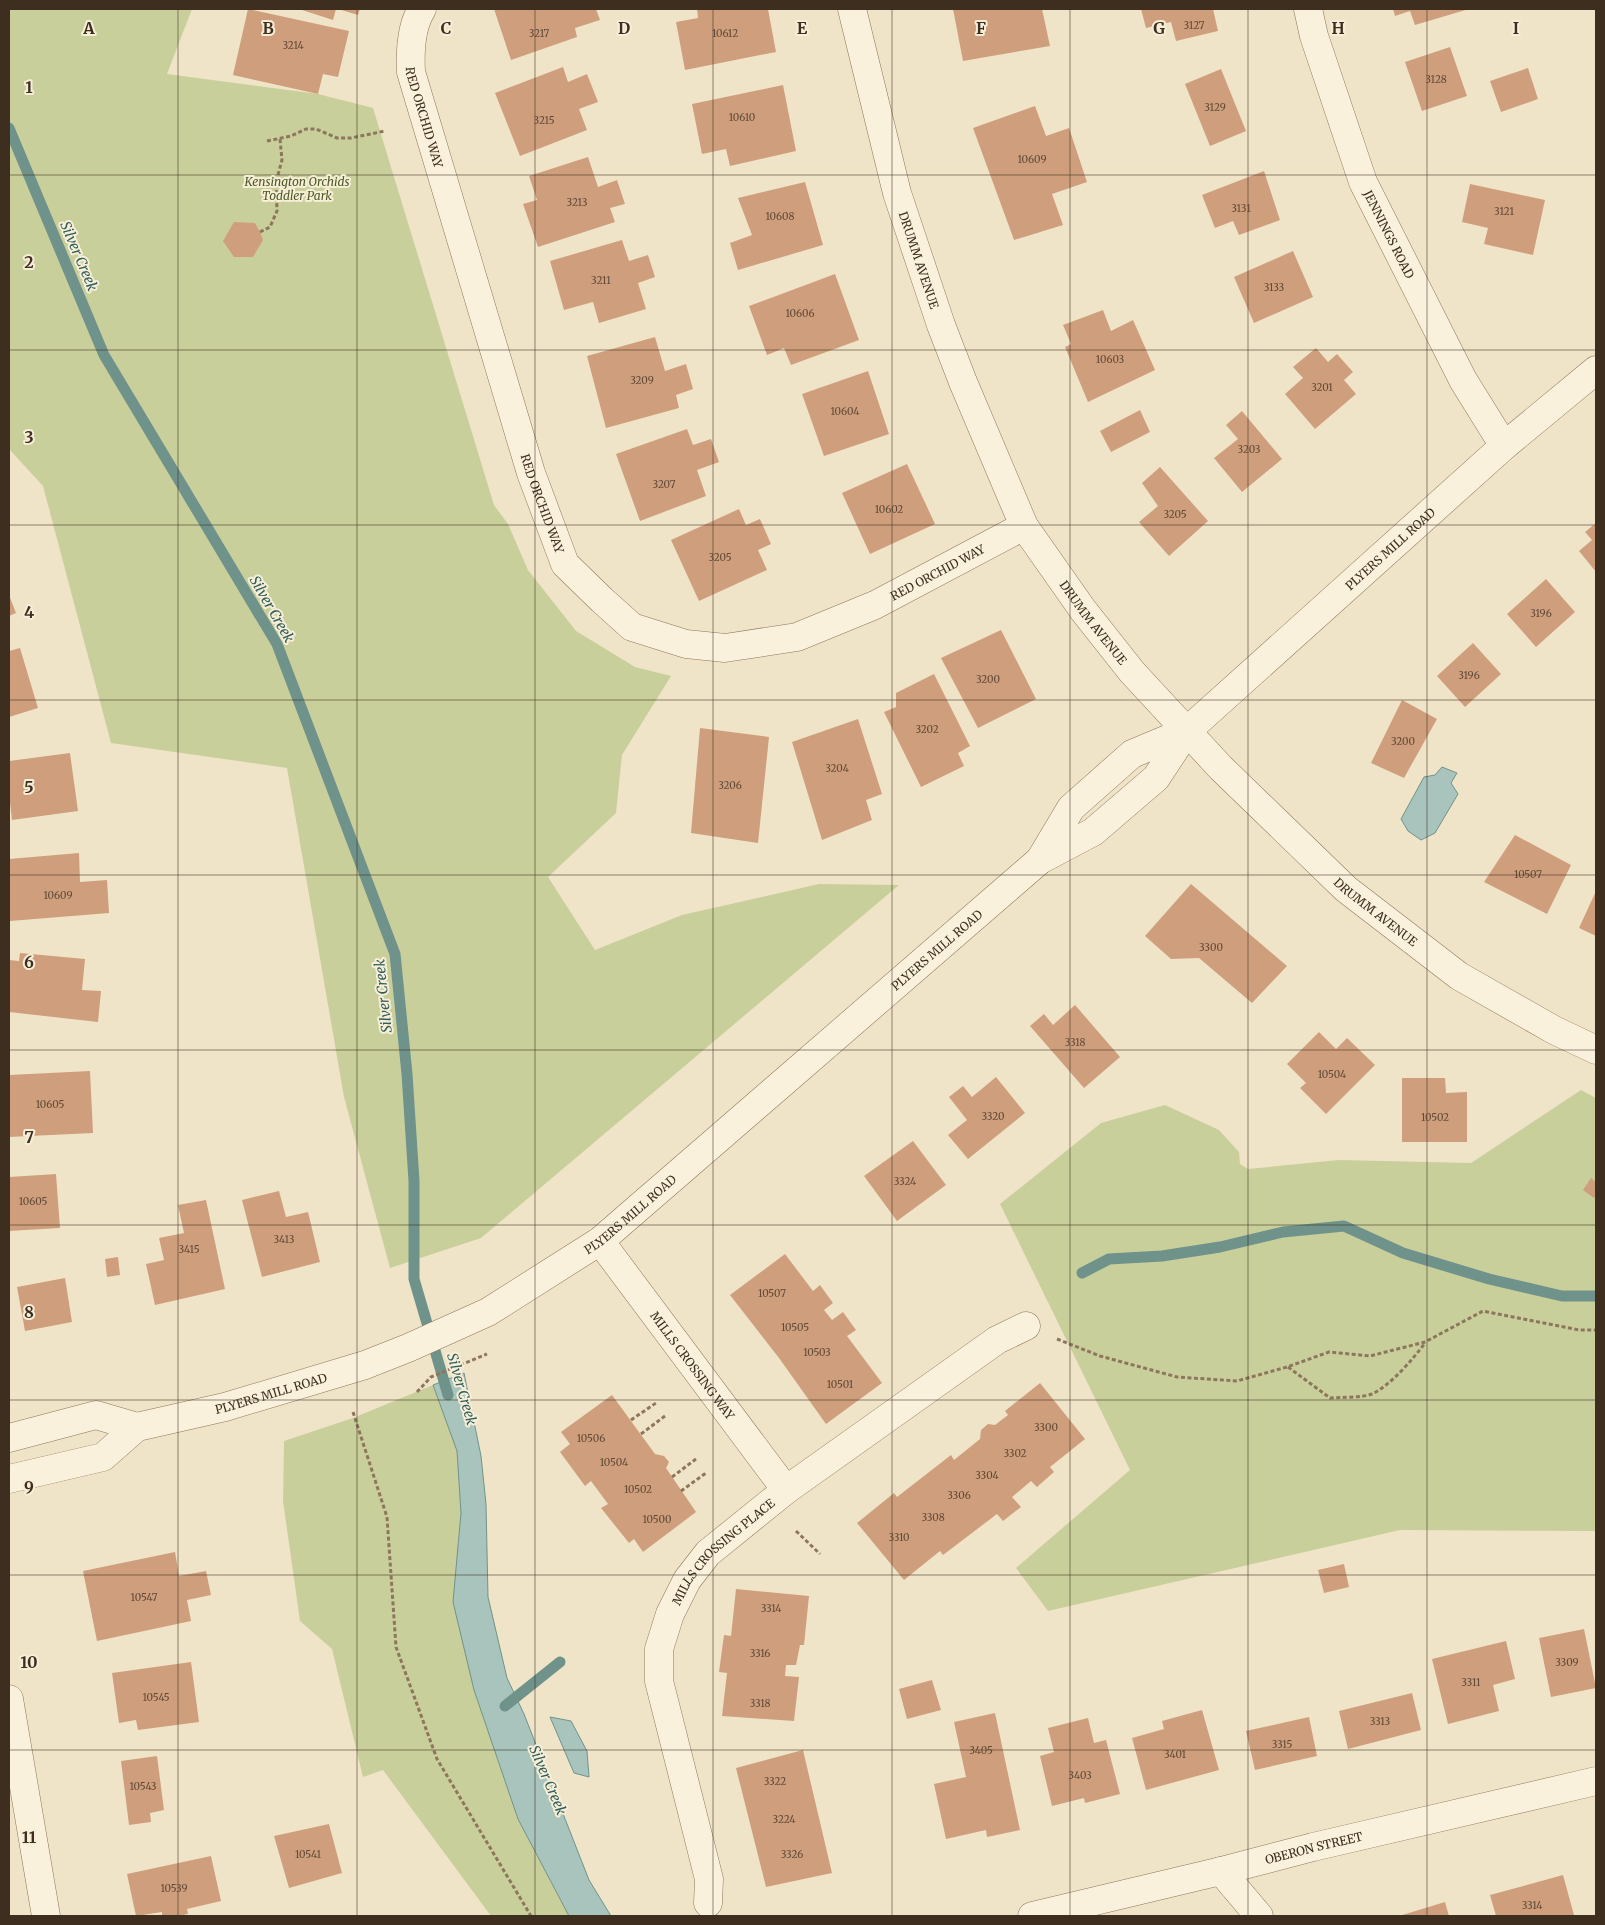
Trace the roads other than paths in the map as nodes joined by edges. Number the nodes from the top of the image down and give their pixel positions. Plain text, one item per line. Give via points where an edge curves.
1 (422, 9) edge
2 (852, 9) edge
3 (1308, 9) edge
4 (1596, 370) edge
5 (1504, 446) junction
6 (1024, 526) junction
7 (1188, 731) junction
8 (1596, 1050) edge
9 (600, 1241) junction
10 (1026, 1326) road end
11 (138, 1427) junction
12 (9, 1438) edge
13 (9, 1479) edge
14 (786, 1490) junction
15 (9, 1699) edge
16 (1596, 1781) edge
17 (1221, 1872) junction
18 (708, 1903) dead end
19 (46, 1916) edge
20 (1032, 1916) edge
21 (1259, 1916) edge

1 - 6 street, RED ORCHID WAY via 410,53 411,72 531,473 564,564 632,627 686,644 725,648 797,637 875,605
2 - 6 street, DRUMM AVENUE via 897,193 962,382
3 - 5 street, JENNINGS ROAD via 1363,182 1463,380
4 - 5 street, PLYERS MILL ROAD
5 - 7 street, PLYERS MILL ROAD
6 - 7 street, DRUMM AVENUE via 1083,610 1132,672
7 - 8 street, DRUMM AVENUE via 1221,768 1346,889 1459,976
7 - 9 street, PLYERS MILL ROAD via 1132,754 1071,808 1040,860
9 - 11 street, PLYERS MILL ROAD via 488,1312 365,1366 225,1407
9 - 14 street, MILLS CROSSING WAY
10 - 14 street, MILLS CROSSING PLACE via 997,1340
11 - 12 street, PLYERS MILL ROAD via 96,1415
11 - 13 street, PLYERS MILL ROAD via 103,1457
14 - 18 street, MILLS CROSSING PLACE via 708,1553 687,1580 658,1649 659,1682 710,1879
15 - 19 street
16 - 17 street, OBERON STREET via 1313,1847
17 - 20 street, OBERON STREET
17 - 21 street

